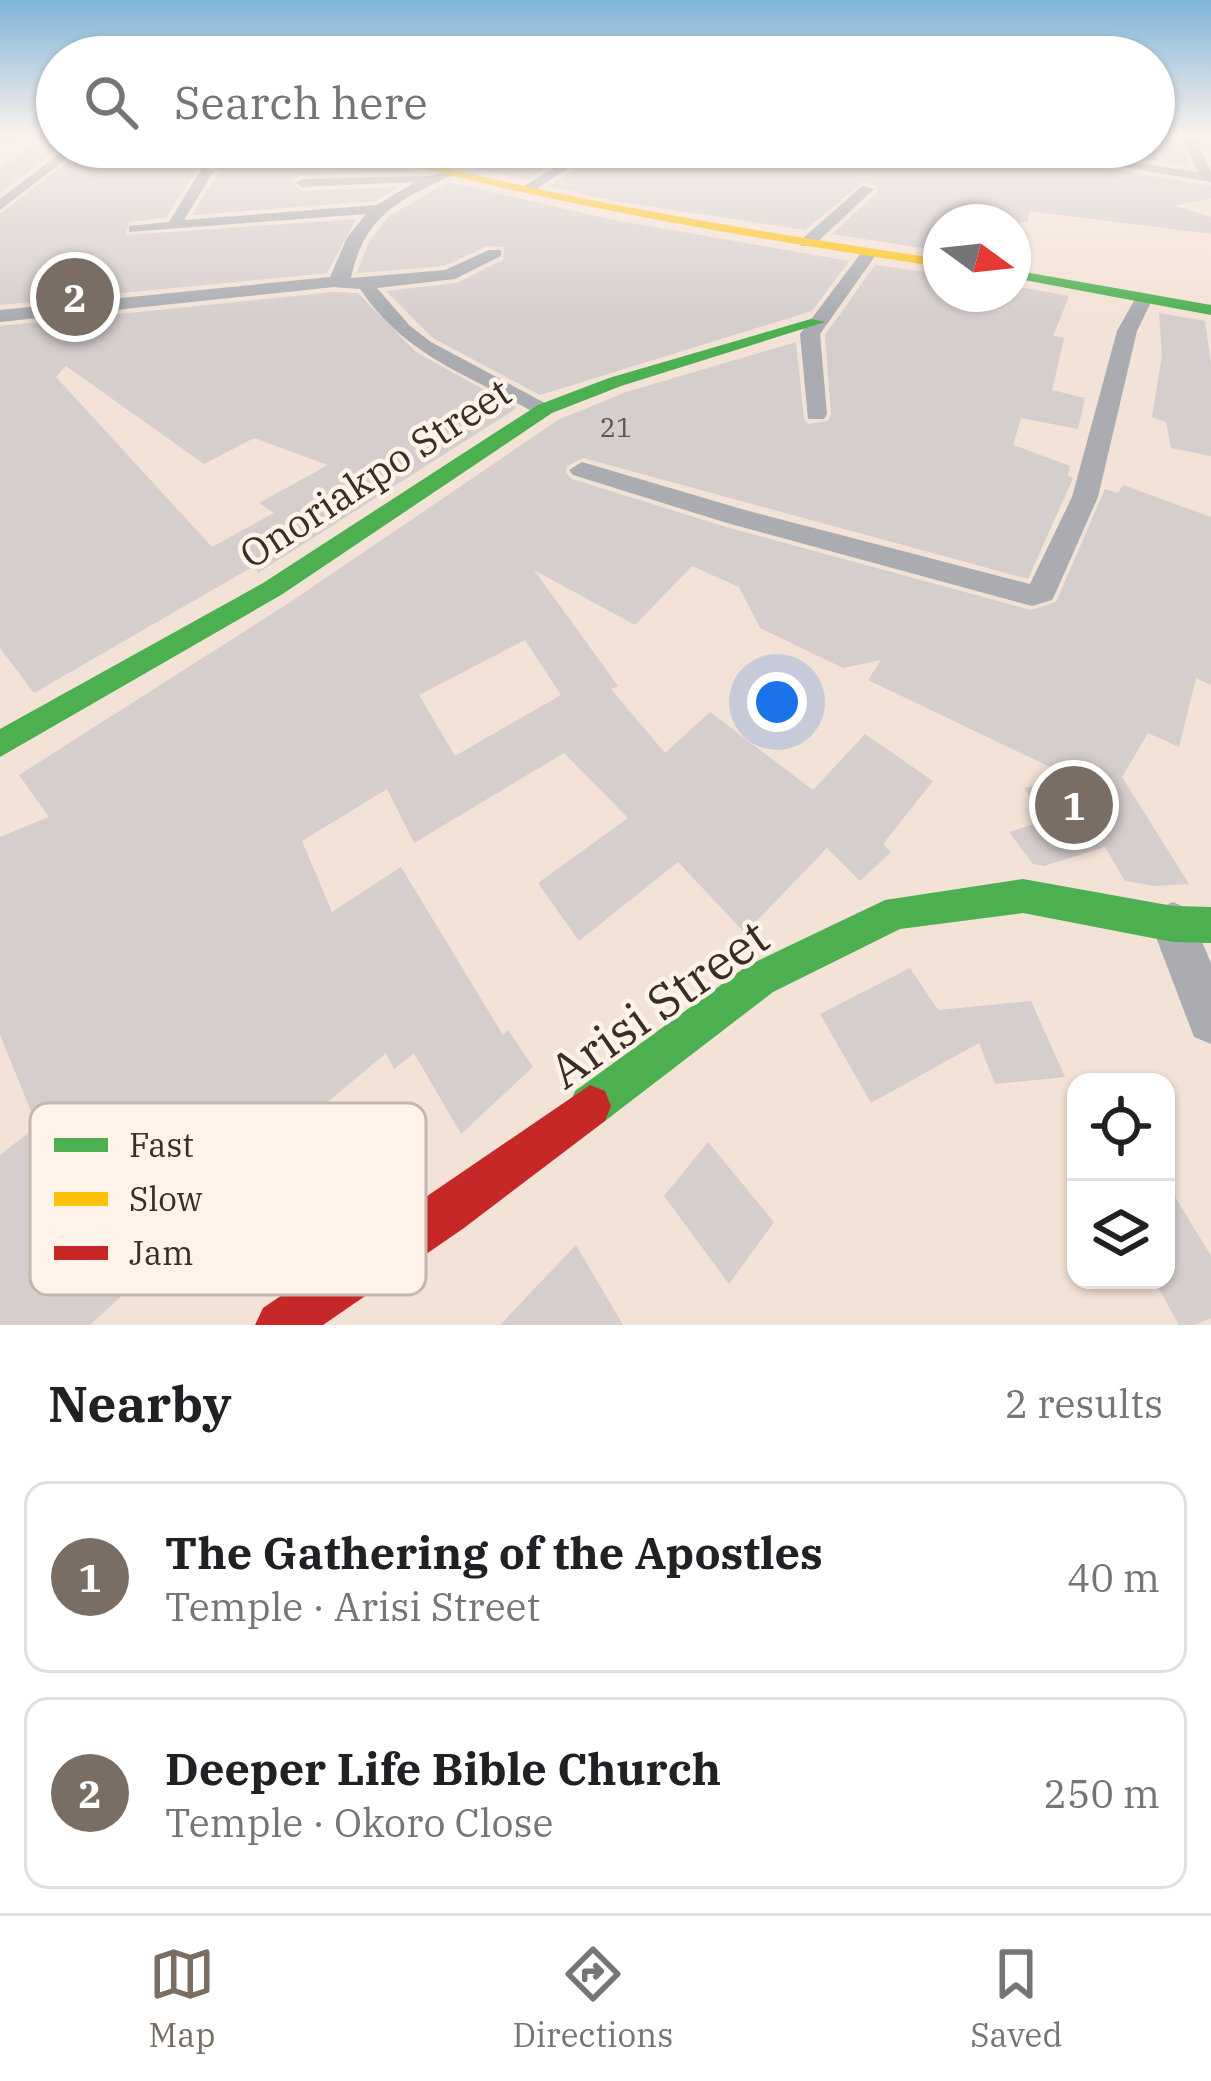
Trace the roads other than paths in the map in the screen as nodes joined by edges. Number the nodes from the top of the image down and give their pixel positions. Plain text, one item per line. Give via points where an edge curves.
1 (192, 196) edge
2 (401, 196) edge
3 (556, 196) edge
4 (860, 196) edge
5 (376, 209) junction
6 (174, 225) junction
7 (134, 229) dead end
8 (808, 243) junction
9 (870, 253) junction
10 (495, 254) dead end
11 (923, 260) edge
12 (1031, 277) edge
13 (334, 282) junction
14 (365, 284) junction
15 (1145, 296) junction
16 (1211, 310) edge
17 (0, 316) edge
18 (817, 322) junction
19 (545, 409) junction
20 (816, 414) dead end
21 (582, 470) dead end
22 (0, 744) edge
23 (1192, 925) edge
24 (1211, 1020) edge
25 (426, 1227) edge
26 (325, 1295) edge
27 (280, 1325) edge

1 - 6 street
2 - 5 street
3 - 8 street
4 - 8 street
5 - 6 street
5 - 13 street
6 - 7 street
8 - 9 street
9 - 11 street
9 - 18 street
10 - 14 street via 448,275
12 - 15 street
13 - 14 street
13 - 17 street
14 - 19 street via 427,352
15 - 16 street
15 - 21 street via 1127,331 1085,497 1041,592 1032,595
18 - 19 street, Onoriakpo Street
18 - 20 street via 810,334
19 - 22 street, Onoriakpo Street via 272,589
23 - 24 street
23 - 25 street, Arisi Street via 1023,896 898,912 760,979
26 - 27 street, Arisi Street

